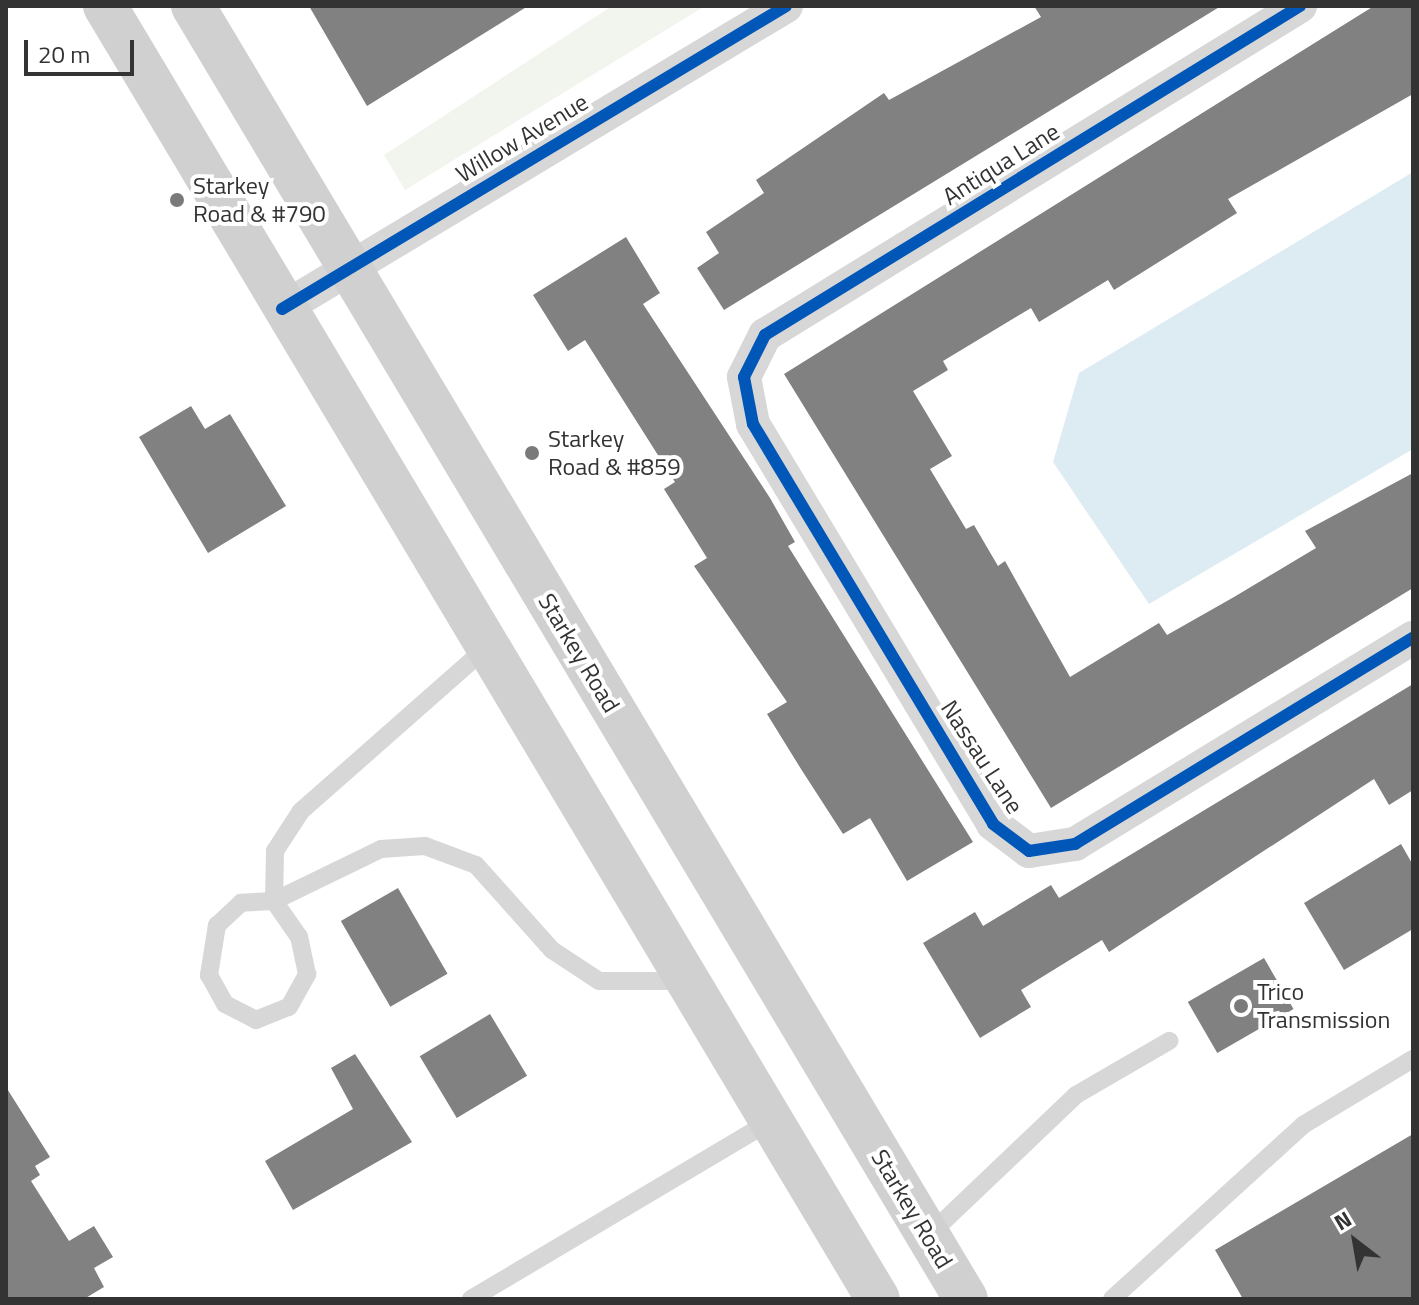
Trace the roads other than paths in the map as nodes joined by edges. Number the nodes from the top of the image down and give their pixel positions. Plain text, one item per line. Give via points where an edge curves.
1 (105, 6) edge
2 (193, 6) edge
3 (786, 6) edge
4 (1300, 6) edge
5 (348, 267) junction
6 (282, 309) junction
7 (744, 377) joint
8 (1413, 638) edge
9 (486, 648) junction
10 (274, 901) junction
11 (687, 981) junction
12 (1169, 1041) dead end
13 (1413, 1059) edge
14 (771, 1121) junction
15 (928, 1236) junction
16 (471, 1299) edge
17 (878, 1299) edge
18 (966, 1299) edge
19 (1112, 1299) edge

1 - 6 main road
2 - 5 main road, Starkey Road
3 - 5 street, Willow Avenue
4 - 7 street, Antiqua Lane via 765,335
5 - 6 street, Willow Avenue
5 - 15 main road, Starkey Road
6 - 9 main road
7 - 8 street, Nassau Lane via 753,424 993,824 1029,851 1075,844
9 - 10 lane via 301,811 275,851
9 - 11 main road
10 - 10 lane via 299,937 307,974 289,1007 256,1020 225,1004 209,975 217,925 241,903
10 - 11 lane via 381,849 425,846 476,865 552,950 599,981
11 - 14 main road
12 - 15 lane via 1076,1095
13 - 19 lane via 1303,1125
14 - 16 lane
14 - 17 main road
15 - 18 main road, Starkey Road

